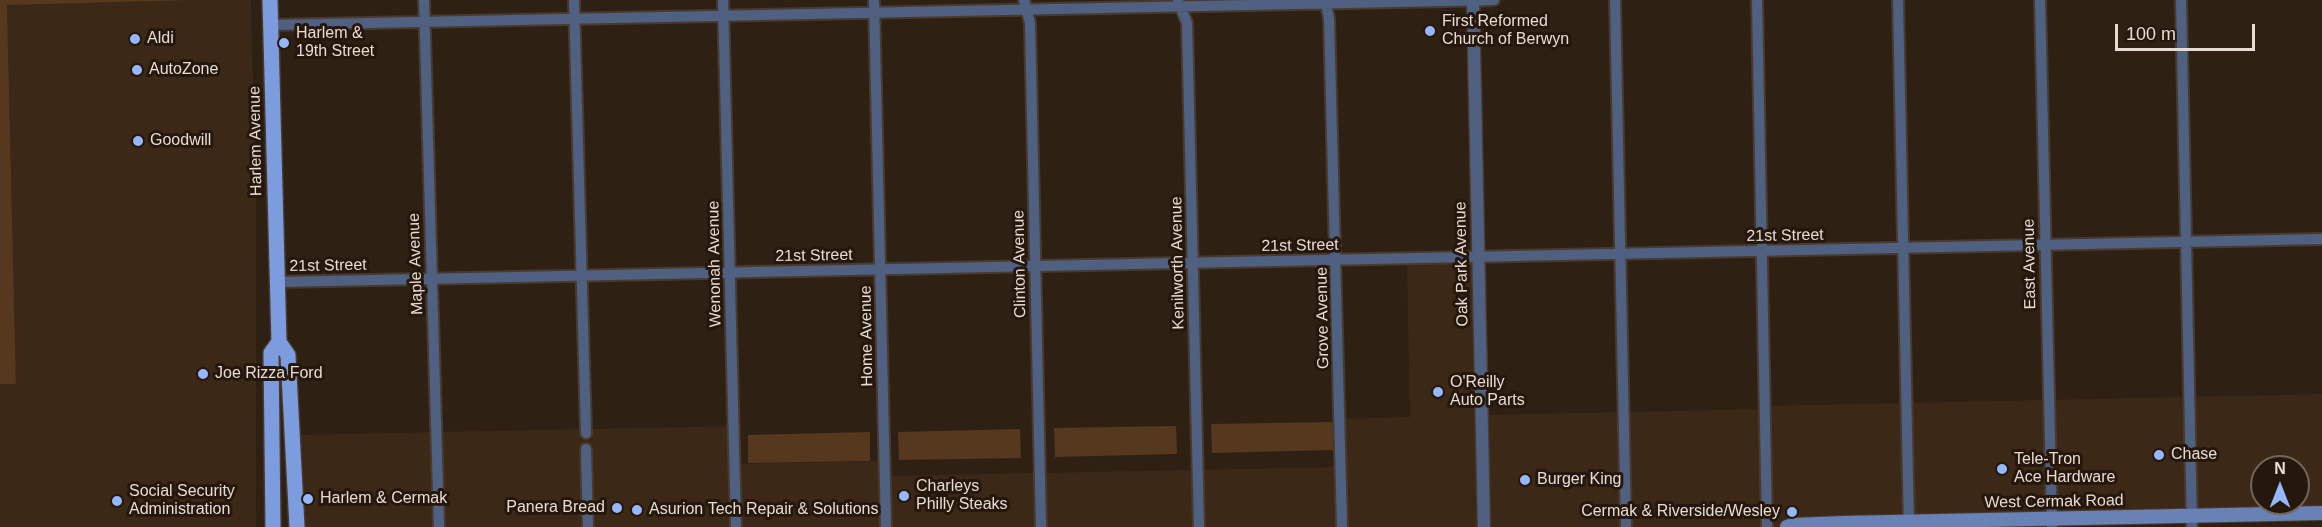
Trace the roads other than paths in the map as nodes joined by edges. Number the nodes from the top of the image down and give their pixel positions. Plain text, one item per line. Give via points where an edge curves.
1 (270, 0) edge
2 (424, 0) edge
3 (574, 0) edge
4 (723, 0) edge
5 (874, 0) edge
6 (1473, 0) edge
7 (1494, 0) edge
8 (1615, 0) edge
9 (1757, 0) edge
10 (1898, 0) edge
11 (2040, 0) edge
12 (2181, 0) edge
13 (1325, 2) edge
14 (1179, 3) edge
15 (1026, 5) edge
16 (874, 12) junction
17 (723, 16) junction
18 (574, 19) junction
19 (424, 22) junction
20 (271, 25) junction
21 (2322, 239) edge
22 (2186, 242) junction
23 (2045, 244) junction
24 (1903, 249) junction
25 (1762, 252) junction
26 (1620, 255) junction
27 (1479, 258) junction
28 (1336, 260) junction
29 (1193, 263) junction
30 (1035, 267) junction
31 (880, 270) junction
32 (730, 273) junction
33 (581, 276) junction
34 (432, 279) junction
35 (278, 282) junction
36 (279, 342) junction
37 (586, 433) dead end
38 (586, 449) dead end
39 (272, 490) junction
40 (2322, 513) edge
41 (2192, 521) edge
42 (2051, 523) edge
43 (299, 524) edge
44 (1909, 524) edge
45 (1791, 526) edge
46 (263, 527) edge
47 (273, 527) edge
48 (439, 527) edge
49 (588, 527) edge
50 (736, 527) edge
51 (886, 527) edge
52 (1041, 527) edge
53 (1199, 527) edge
54 (1342, 527) edge
55 (1484, 527) edge
56 (1626, 527) edge
57 (1767, 527) edge

1 - 20 main road, Harlem Avenue
2 - 19 street, Maple Avenue
3 - 18 street
4 - 17 street, Wenonah Avenue
5 - 16 street, Home Avenue
6 - 7 street
6 - 13 street
6 - 27 street, Oak Park Avenue
8 - 26 street
9 - 25 street
10 - 24 street
11 - 23 street, East Avenue
12 - 22 street
13 - 14 street
13 - 28 street, Grove Avenue via 1329,18
14 - 15 street
14 - 29 street, Kenilworth Avenue via 1187,23
15 - 16 street
15 - 30 street, Clinton Avenue via 1030,23
16 - 17 street
16 - 31 street, Home Avenue
17 - 18 street
17 - 32 street, Wenonah Avenue
18 - 19 street
18 - 33 street
19 - 20 street
19 - 34 street, Maple Avenue
20 - 35 main road, Harlem Avenue
21 - 22 street, 21st Street
22 - 23 street, 21st Street
22 - 41 street
23 - 24 street, 21st Street
23 - 42 street, East Avenue
24 - 25 street, 21st Street
24 - 44 street
25 - 26 street, 21st Street
25 - 57 street
26 - 27 street, 21st Street
26 - 56 street
27 - 28 street, 21st Street
27 - 55 street, Oak Park Avenue
28 - 29 street, 21st Street
28 - 54 street, Grove Avenue
29 - 30 street, 21st Street
29 - 53 street, Kenilworth Avenue
30 - 31 street, 21st Street
30 - 52 street, Clinton Avenue
31 - 32 street, 21st Street
31 - 51 street, Home Avenue
32 - 33 street, 21st Street
32 - 50 street, Wenonah Avenue
33 - 34 street, 21st Street
33 - 37 street
34 - 35 street, 21st Street
34 - 48 street, Maple Avenue
35 - 36 main road, Harlem Avenue
36 - 39 main road via 271,353
36 - 43 main road via 288,354
38 - 49 street
39 - 46 main road
39 - 47 main road
40 - 41 main road, West Cermak Road
41 - 42 main road, West Cermak Road
42 - 44 main road, West Cermak Road
44 - 45 main road, West Cermak Road

